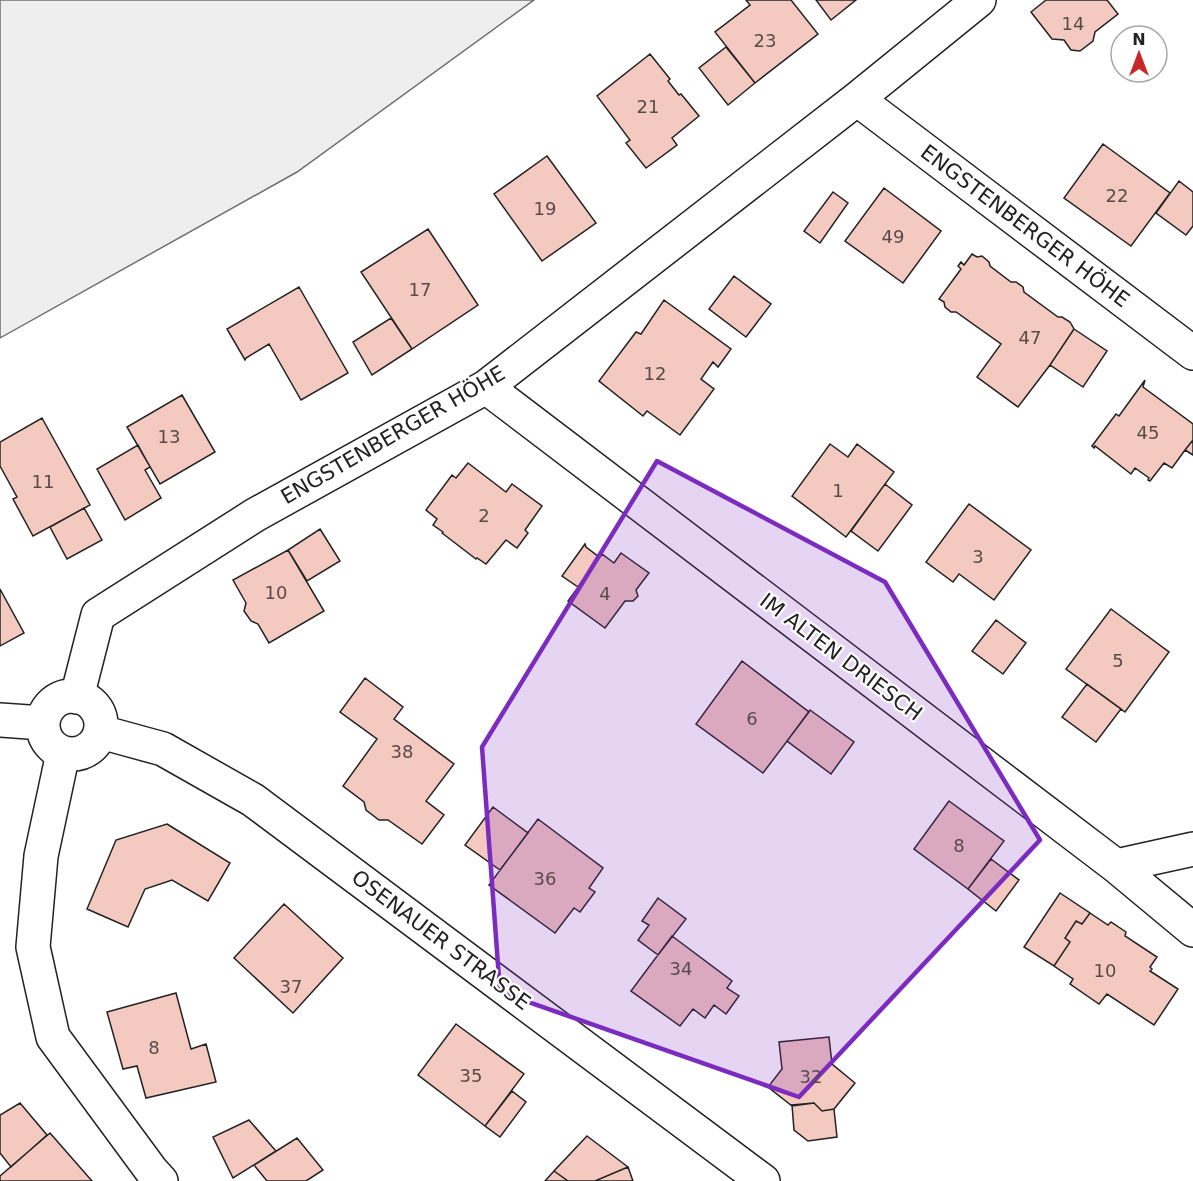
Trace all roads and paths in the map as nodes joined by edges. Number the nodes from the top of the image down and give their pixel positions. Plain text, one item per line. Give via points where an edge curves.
1 (979, 0) edge
2 (857, 99) junction
3 (1193, 353) edge
4 (486, 387) junction
5 (77, 697) junction
6 (0, 720) edge
7 (43, 723) junction
8 (101, 732) junction
9 (63, 753) junction
10 (1193, 849) edge
11 (1116, 866) junction
12 (1193, 930) edge
13 (161, 1181) edge
14 (763, 1181) edge

1 - 2 street, ENGSTENBERGER HÖHE
2 - 3 street, ENGSTENBERGER HÖHE
2 - 4 street, ENGSTENBERGER HÖHE
4 - 5 street, ENGSTENBERGER HÖHE via 255,515 98,615
4 - 11 street, IM ALTEN DRIESCH
5 - 7 street via 54,702
5 - 8 street via 86,699 99,713
6 - 7 street
7 - 9 street via 52,747
8 - 9 street via 86,751
8 - 14 street, OSENAUER STRASSE via 163,749 253,800
9 - 13 street via 41,856 33,947 53,1037
10 - 11 street
11 - 12 street, IM ALTEN DRIESCH

